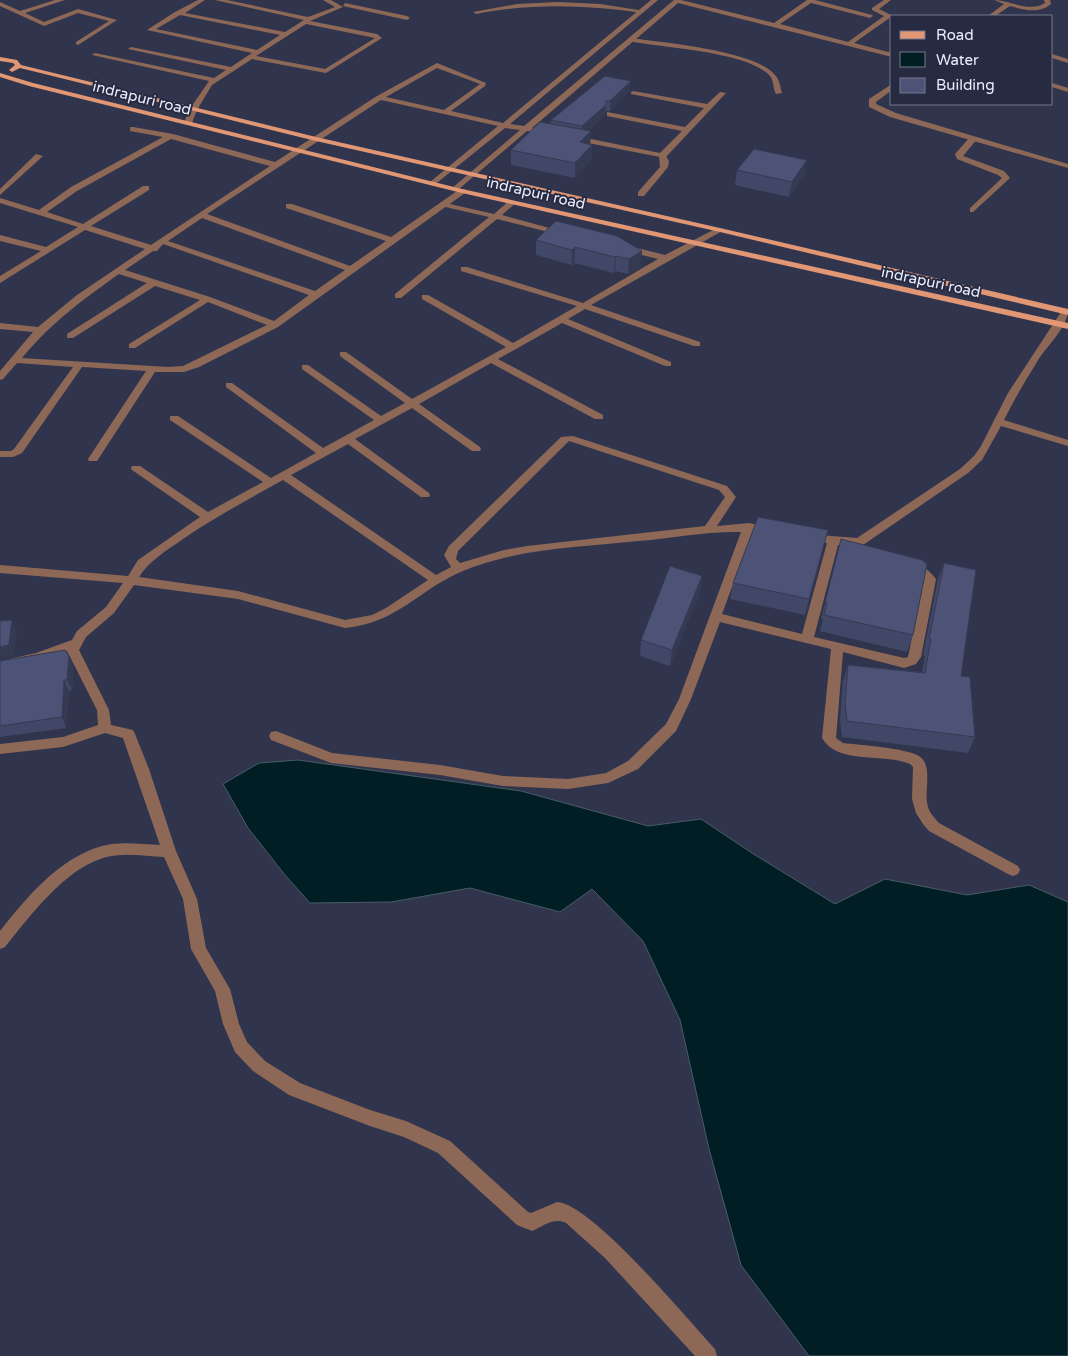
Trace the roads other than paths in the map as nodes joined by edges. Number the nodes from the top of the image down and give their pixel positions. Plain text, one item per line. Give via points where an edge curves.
1 (62, 0) edge
2 (202, 0) edge
3 (218, 0) edge
4 (326, 0) edge
5 (359, 0) edge
6 (655, 0) edge
7 (888, 0) edge
8 (997, 0) edge
9 (1047, 0) edge
10 (677, 1) edge
11 (811, 1) edge
12 (0, 4) edge
13 (1009, 4) junction
14 (342, 6) junction
15 (12, 10) junction
16 (642, 11) junction
17 (476, 12) dead end
18 (0, 13) edge
19 (18, 13) junction
20 (177, 14) junction
21 (992, 15) edge
22 (870, 16) dead end
23 (406, 18) dead end
24 (307, 21) junction
25 (775, 25) junction
26 (286, 34) junction
27 (631, 40) junction
28 (78, 43) dead end
29 (850, 44) junction
30 (131, 48) dead end
31 (258, 52) junction
32 (890, 54) edge
33 (95, 55) dead end
34 (1053, 56) edge
35 (250, 57) junction
36 (1, 58) edge
37 (1068, 61) edge
38 (19, 66) junction
39 (232, 69) junction
40 (0, 74) edge
41 (214, 80) junction
42 (1053, 85) edge
43 (890, 88) edge
44 (1068, 90) edge
45 (633, 93) edge
46 (778, 93) dead end
47 (722, 94) dead end
48 (380, 98) junction
49 (709, 107) junction
50 (193, 110) junction
51 (444, 113) junction
52 (610, 114) edge
53 (188, 123) junction
54 (503, 125) junction
55 (527, 128) junction
56 (134, 129) dead end
57 (687, 130) junction
58 (556, 134) edge
59 (170, 136) junction
60 (565, 136) edge
61 (974, 138) junction
62 (316, 140) junction
63 (300, 150) junction
64 (38, 156) dead end
65 (662, 156) junction
66 (277, 165) junction
67 (1068, 166) edge
68 (449, 170) junction
69 (472, 174) junction
70 (433, 184) junction
71 (146, 188) dead end
72 (458, 190) junction
73 (0, 193) edge
74 (641, 194) dead end
75 (0, 200) edge
76 (513, 202) junction
77 (444, 204) junction
78 (289, 206) dead end
79 (972, 210) dead end
80 (40, 212) junction
81 (202, 215) junction
82 (496, 216) junction
83 (84, 226) junction
84 (720, 230) junction
85 (572, 235) edge
86 (0, 238) edge
87 (392, 240) junction
88 (164, 242) junction
89 (694, 244) junction
90 (619, 247) edge
91 (154, 248) junction
92 (48, 250) junction
93 (666, 258) junction
94 (351, 269) junction
95 (464, 269) dead end
96 (118, 271) junction
97 (0, 280) edge
98 (155, 282) junction
99 (316, 294) junction
100 (398, 296) dead end
101 (425, 297) dead end
102 (207, 299) junction
103 (585, 306) junction
104 (1067, 311) edge
105 (562, 319) junction
106 (275, 325) junction
107 (1064, 325) edge
108 (0, 326) edge
109 (40, 330) junction
110 (70, 336) dead end
111 (697, 344) dead end
112 (132, 346) dead end
113 (513, 347) junction
114 (343, 354) dead end
115 (491, 359) junction
116 (14, 360) junction
117 (80, 364) junction
118 (668, 364) dead end
119 (305, 367) dead end
120 (152, 369) junction
121 (0, 376) edge
122 (229, 385) dead end
123 (412, 404) junction
124 (599, 417) dead end
125 (174, 418) dead end
126 (381, 421) junction
127 (999, 422) junction
128 (348, 439) junction
129 (1068, 443) edge
130 (476, 449) dead end
131 (323, 453) junction
132 (0, 454) edge
133 (93, 459) dead end
134 (136, 468) dead end
135 (284, 475) junction
136 (270, 482) junction
137 (425, 495) dead end
138 (208, 517) junction
139 (749, 527) junction
140 (710, 528) junction
141 (777, 532) edge
142 (796, 535) edge
143 (833, 541) junction
144 (903, 562) edge
145 (458, 568) junction
146 (0, 569) edge
147 (130, 580) junction
148 (436, 580) junction
149 (716, 617) junction
150 (807, 639) junction
151 (76, 643) junction
152 (837, 647) junction
153 (0, 666) edge
154 (105, 728) junction
155 (276, 736) dead end
156 (0, 749) edge
157 (169, 851) junction
158 (1013, 870) dead end
159 (0, 942) edge
160 (708, 1356) edge

1 - 19 street
2 - 20 street
3 - 24 street
4 - 14 street
5 - 14 street
6 - 16 street
7 - 29 street via 874,9 889,16
8 - 13 street
9 - 13 street via 1048,4 1042,8
10 - 25 street
10 - 27 street
11 - 22 street
11 - 25 street
12 - 15 street
13 - 21 street
14 - 23 street
14 - 24 street
15 - 18 street
15 - 19 street
16 - 17 street via 574,2 545,2 516,3
16 - 54 street
19 - 28 street via 44,24 78,12 114,19
20 - 26 street
20 - 31 street via 150,30
24 - 26 street
24 - 35 street via 379,38 326,71
25 - 29 street
26 - 31 street
27 - 46 street via 722,56 758,66 774,76
27 - 55 street
29 - 32 street
30 - 39 street
31 - 35 street
33 - 41 street
34 - 37 street
35 - 39 street
36 - 38 main road, indrapuri road via 15,61
38 - 40 main road
38 - 50 main road, indrapuri road
39 - 41 street
40 - 53 main road, indrapuri road via 30,85
41 - 50 street
42 - 44 street
43 - 61 street via 872,101 872,105 893,115
45 - 49 street
47 - 49 street
48 - 51 street
48 - 51 street via 438,65 482,83
48 - 62 street
49 - 57 street
50 - 53 street
50 - 62 main road, indrapuri road
51 - 54 street
52 - 57 street
53 - 63 main road, indrapuri road
54 - 55 street
54 - 68 street
55 - 58 street
55 - 69 street
56 - 59 street
57 - 65 street
59 - 66 street
59 - 80 street via 74,189
60 - 65 street
61 - 67 street
61 - 79 street via 959,154 960,157 1006,178
62 - 63 street
62 - 68 main road, indrapuri road
63 - 66 street
63 - 70 main road, indrapuri road
64 - 73 street
65 - 74 street via 664,167
66 - 81 street
68 - 69 main road, indrapuri road
68 - 70 street
69 - 72 street
69 - 84 main road, indrapuri road
70 - 72 main road, indrapuri road
71 - 83 street
72 - 76 main road, indrapuri road
72 - 77 street
75 - 80 street
76 - 82 street
76 - 89 main road, indrapuri road
77 - 82 street
77 - 87 street
78 - 87 street
80 - 83 street
81 - 88 street
81 - 94 street
82 - 85 street
82 - 100 street
83 - 91 street
83 - 92 street
84 - 89 street
84 - 104 main road, indrapuri road
86 - 92 street
87 - 94 street
88 - 91 street
88 - 99 street
89 - 93 street
89 - 107 main road, indrapuri road
90 - 93 street
91 - 96 street
92 - 97 street
93 - 103 street
94 - 99 street
95 - 103 street
96 - 98 street
96 - 109 street
98 - 102 street
98 - 110 street
99 - 106 street
101 - 113 street
102 - 106 street
102 - 112 street
103 - 105 street
103 - 111 street
104 - 107 street
105 - 113 street
105 - 118 street
106 - 120 street via 196,365 184,369
107 - 127 street via 1033,360
108 - 109 street
109 - 116 street
113 - 115 street
114 - 123 street
115 - 123 street
115 - 124 street
116 - 117 street
116 - 121 street
117 - 120 street
117 - 132 street via 18,451
119 - 126 street
120 - 133 street
122 - 131 street
123 - 126 street
123 - 130 street
125 - 136 street
126 - 128 street
127 - 129 street
127 - 143 street via 978,458 964,471 864,544
128 - 131 street
128 - 137 street
131 - 135 street
134 - 138 street
135 - 136 street
135 - 148 street
136 - 138 street
138 - 147 street via 142,563
139 - 140 street
139 - 141 street
139 - 149 street
140 - 145 street via 536,549 492,557
140 - 145 street via 731,496 723,488 569,438 453,549 451,560
142 - 143 street
143 - 150 street
144 - 152 street via 930,580 912,661 904,663
145 - 148 street
146 - 147 street
147 - 148 street via 238,595 345,624 379,618
147 - 151 street via 110,610 81,634
149 - 150 street
149 - 155 street via 685,699 670,727 633,765 608,778 568,784 503,781 440,770 331,758
150 - 152 street
151 - 153 street
151 - 154 street via 74,650 103,710
152 - 158 street via 829,738 832,743 840,748 915,760 920,766 918,804 924,818 934,827
154 - 156 street via 63,742
154 - 157 street via 128,734
157 - 159 street via 105,851 80,860 23,911
157 - 160 street via 190,900 199,949 222,989 231,1024 242,1047 259,1066 295,1089 406,1129 444,1147 523,1219 532,1222 560,1211 570,1214 595,1235

